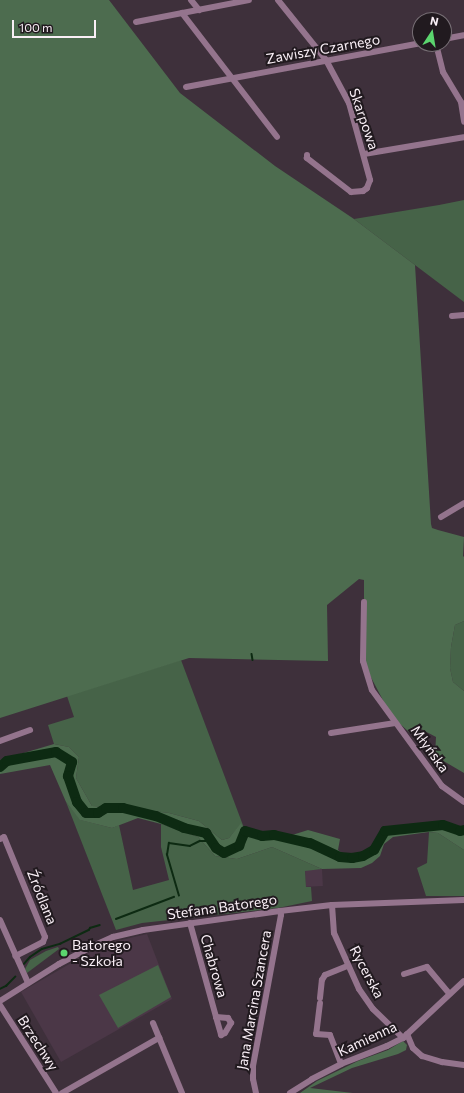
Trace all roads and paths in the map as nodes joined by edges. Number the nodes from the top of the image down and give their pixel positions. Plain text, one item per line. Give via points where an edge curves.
1 (191, 0) edge
2 (249, 0) edge
3 (278, 0) edge
4 (199, 10) junction
5 (182, 13) junction
6 (136, 22) dead end
7 (464, 35) edge
8 (452, 37) edge
9 (412, 44) edge
10 (438, 52) edge
11 (326, 60) junction
12 (230, 79) junction
13 (186, 87) dead end
14 (464, 122) edge
15 (277, 137) dead end
16 (464, 137) edge
17 (364, 154) junction
18 (307, 155) dead end
19 (464, 315) edge
20 (452, 316) dead end
21 (464, 503) edge
22 (441, 517) dead end
23 (364, 602) dead end
24 (396, 723) junction
25 (30, 730) dead end
26 (332, 733) dead end
27 (0, 741) edge
28 (464, 802) edge
29 (0, 839) edge
30 (464, 900) edge
31 (332, 906) junction
32 (280, 911) junction
33 (0, 920) edge
34 (190, 923) junction
35 (15, 956) junction
36 (347, 966) junction
37 (404, 974) dead end
38 (464, 981) edge
39 (28, 983) junction
40 (450, 994) junction
41 (0, 1001) edge
42 (0, 1005) edge
43 (216, 1017) dead end
44 (153, 1023) dead end
45 (405, 1036) junction
46 (159, 1038) junction
47 (341, 1064) junction
48 (464, 1065) edge
49 (56, 1093) edge
50 (62, 1093) edge
51 (182, 1093) edge
52 (256, 1093) edge
53 (290, 1093) edge

1 - 4 street
2 - 4 street
3 - 11 street, Skarpowa
4 - 5 street
5 - 6 street
5 - 12 street
7 - 8 street
9 - 11 street, Zawiszy Czarnego
10 - 14 street via 443,72 461,102
11 - 12 street, Zawiszy Czarnego
11 - 17 street, Skarpowa via 348,103
12 - 13 street, Zawiszy Czarnego
12 - 15 street
16 - 17 street
17 - 18 street, Skarpowa via 370,180 367,188 358,192 351,192 345,188 307,158
19 - 20 street
21 - 22 street
23 - 24 street, Młyńska via 363,661 367,678 372,690
24 - 26 street, Młyńska
24 - 28 street, Młyńska via 442,786
25 - 27 street
29 - 35 street, Źródlana via 4,837 45,937 43,942
30 - 31 street, Stefana Batorego
31 - 32 street, Stefana Batorego
31 - 36 street, Rycerska via 334,933
32 - 34 street, Stefana Batorego
32 - 52 street, Jana Marcina Szancera via 252,1073
33 - 35 street
34 - 39 street, Stefana Batorego via 113,937
34 - 43 street, Chabrowa
35 - 39 street
36 - 45 street, Rycerska via 373,1009
36 - 47 street via 325,976 322,980 316,1034 330,1035
37 - 40 street via 427,967
38 - 40 street, Kamienna
39 - 41 street, Stefana Batorego
40 - 45 street, Kamienna
42 - 49 street, Brzechwy
44 - 46 street
45 - 47 street, Kamienna
45 - 48 street, Rycerska via 422,1056
46 - 50 street
46 - 51 street
47 - 53 street, Kamienna

